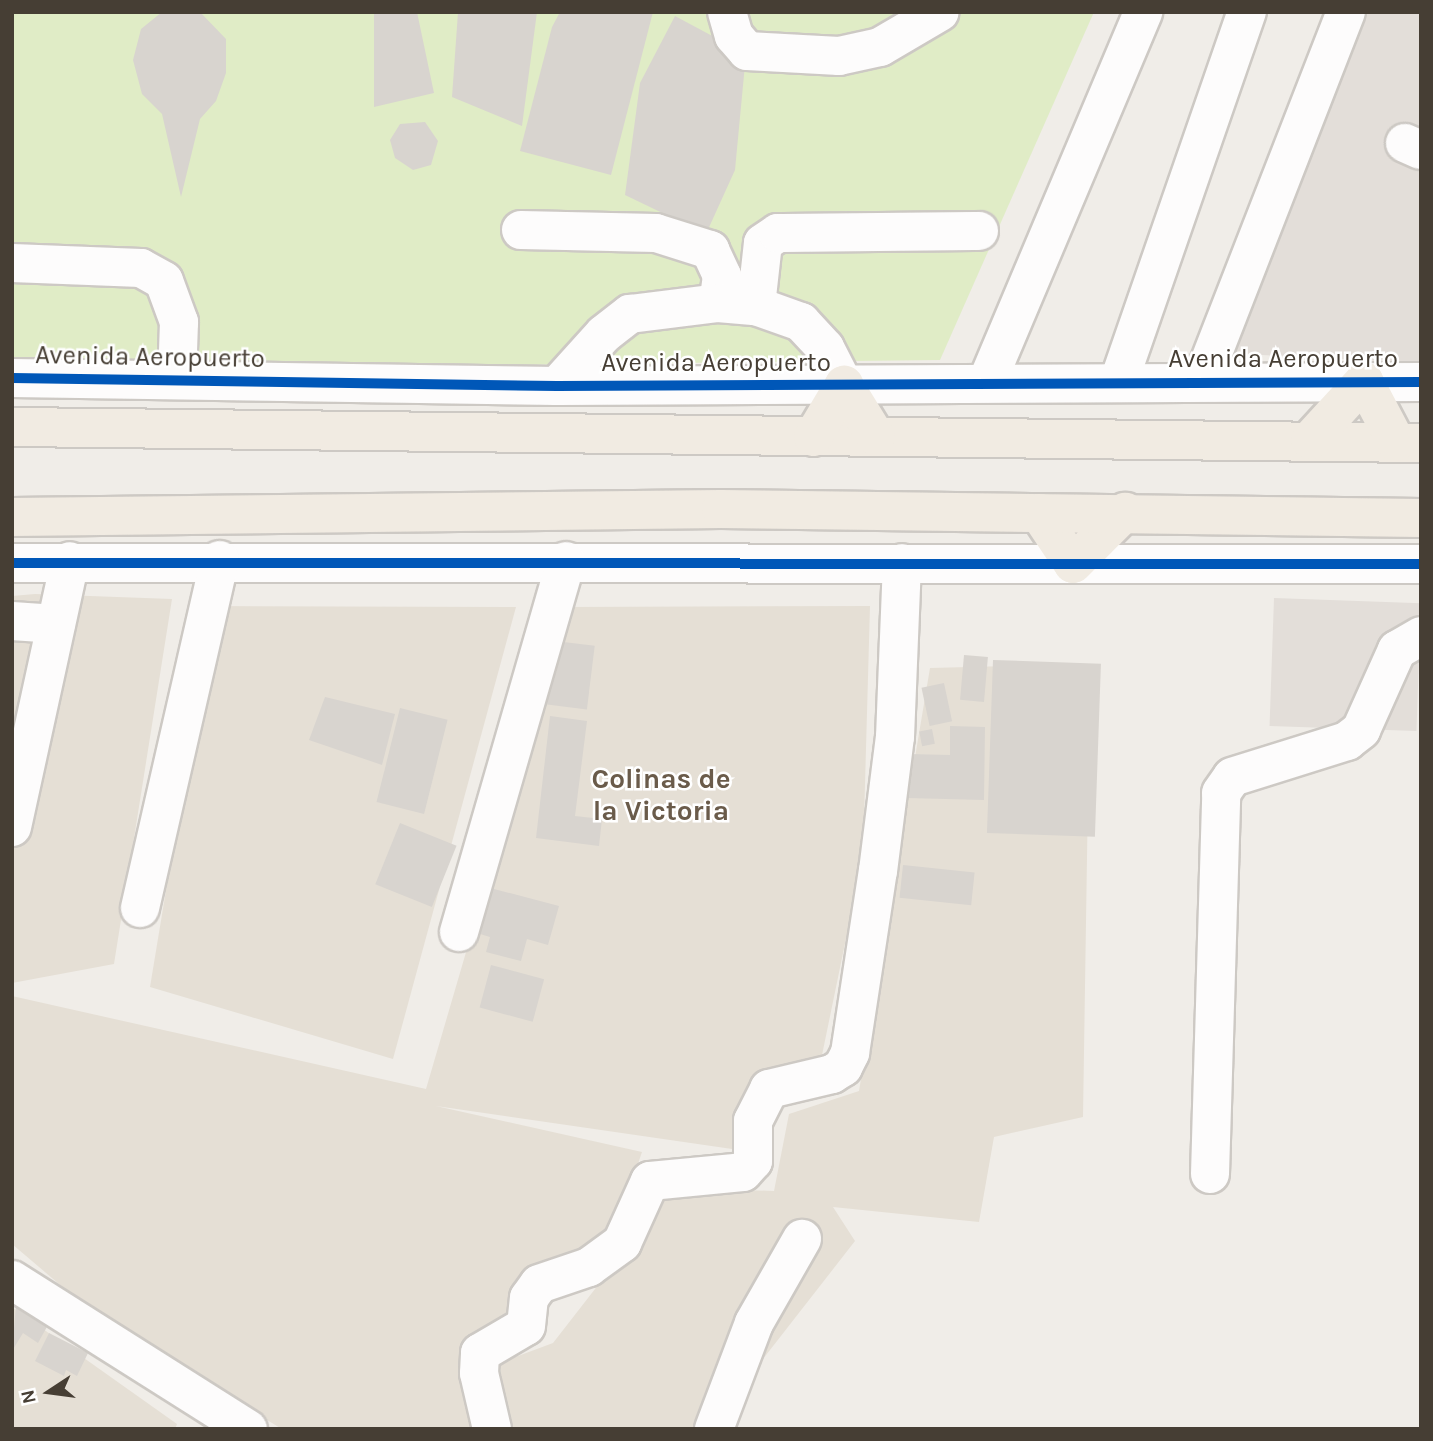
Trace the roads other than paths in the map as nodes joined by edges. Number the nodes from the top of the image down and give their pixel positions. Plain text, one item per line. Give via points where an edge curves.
1 (727, 12) edge
2 (1143, 12) edge
3 (1247, 12) edge
4 (1346, 12) edge
5 (934, 13) edge
6 (521, 230) dead end
7 (979, 231) dead end
8 (12, 263) edge
9 (718, 303) junction
10 (755, 306) junction
11 (12, 378) edge
12 (177, 380) junction
13 (1364, 381) junction
14 (987, 382) junction
15 (1119, 382) junction
16 (1202, 382) junction
17 (1421, 382) edge
18 (844, 385) junction
19 (556, 386) junction
20 (12, 427) edge
21 (813, 437) junction
22 (876, 438) junction
23 (1310, 440) junction
24 (1409, 443) edge
25 (1125, 512) junction
26 (1039, 513) junction
27 (12, 516) edge
28 (1421, 518) edge
29 (220, 560) junction
30 (70, 561) junction
31 (566, 561) junction
32 (12, 563) edge
33 (902, 563) junction
34 (1073, 564) junction
35 (1421, 564) edge
36 (12, 621) edge
37 (57, 624) junction
38 (1421, 636) edge
39 (12, 827) edge
40 (140, 908) dead end
41 (459, 932) dead end
42 (1210, 1174) dead end
43 (802, 1239) dead end
44 (12, 1280) edge
45 (207, 1418) edge
46 (247, 1429) edge
47 (492, 1429) edge
48 (715, 1429) edge

1 - 5 street via 747,51 839,56 880,47
2 - 14 street
3 - 15 street
4 - 16 street
6 - 9 street via 656,233 710,250 722,276
7 - 10 street via 778,233 763,243
8 - 12 street via 141,268 164,281 179,321
9 - 10 street
9 - 19 street via 631,314 604,334
10 - 18 street via 802,322 825,348
11 - 12 street, Avenida Aeropuerto
12 - 19 street, Avenida Aeropuerto
13 - 16 street, Avenida Aeropuerto
13 - 17 street, Avenida Aeropuerto
13 - 23 main road
13 - 24 main road
14 - 15 street, Avenida Aeropuerto
14 - 18 street, Avenida Aeropuerto
15 - 16 street, Avenida Aeropuerto
18 - 19 street, Avenida Aeropuerto
18 - 21 main road
18 - 22 main road
20 - 21 main road
21 - 22 main road
22 - 23 main road
23 - 24 main road
25 - 26 main road
25 - 28 main road
25 - 34 main road
26 - 27 main road via 707,509
26 - 34 main road
29 - 30 street
29 - 31 street
29 - 40 street
30 - 32 street
30 - 37 street
31 - 33 street
31 - 41 street
33 - 34 street
33 - 47 street via 895,737 850,1053 844,1068 769,1089 752,1121 752,1161 743,1172 650,1181 622,1243 589,1268 539,1284 529,1298 526,1326 480,1353 479,1373
34 - 35 street
36 - 37 street
37 - 39 street
38 - 42 street via 1397,650 1361,730 1347,741 1232,777 1221,793
43 - 48 street via 754,1323
44 - 45 street
45 - 46 street

